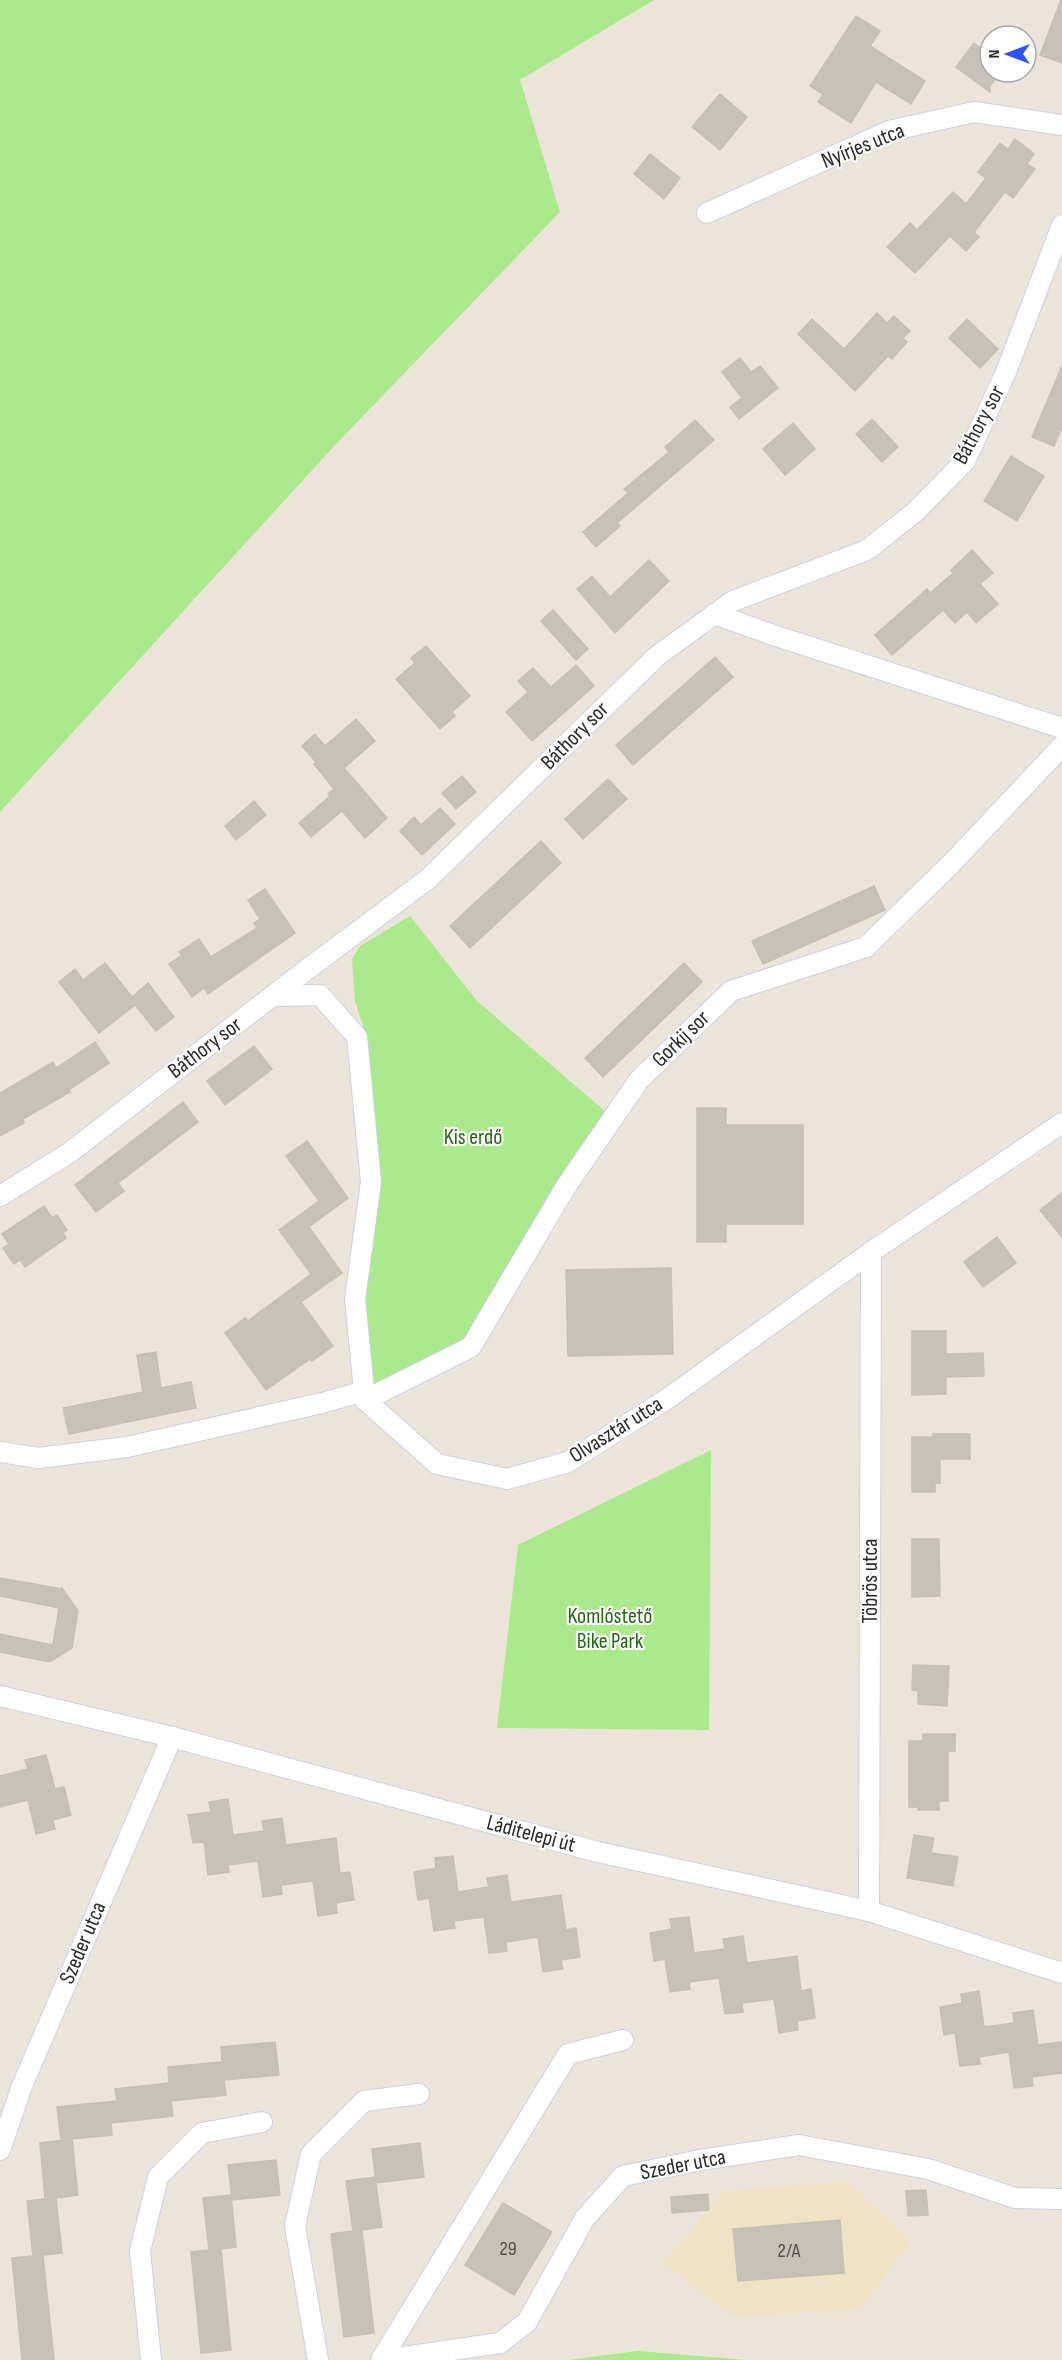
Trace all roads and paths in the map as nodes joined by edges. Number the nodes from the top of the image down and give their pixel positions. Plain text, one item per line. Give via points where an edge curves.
1 (1062, 125) edge
2 (707, 213) dead end
3 (1062, 225) edge
4 (714, 614) junction
5 (1062, 728) edge
6 (1062, 746) edge
7 (273, 996) junction
8 (1062, 1123) edge
9 (0, 1196) edge
10 (871, 1252) junction
11 (365, 1395) junction
12 (0, 1452) edge
13 (0, 1696) edge
14 (172, 1737) junction
15 (869, 1911) junction
16 (1062, 1973) edge
17 (623, 2040) dead end
18 (419, 2094) dead end
19 (262, 2121) dead end
20 (0, 2150) edge
21 (1062, 2199) edge
22 (152, 2360) edge
23 (318, 2360) edge
24 (382, 2360) edge

1 - 2 street, Nyírjes utca via 974,112 889,131
3 - 4 street, Báthory sor via 1006,372 965,461 915,512 867,550 733,601
4 - 5 street
4 - 7 street, Báthory sor via 657,656 428,879
6 - 11 street, Gorkij sor via 866,947 731,991 639,1080 565,1188 471,1347
7 - 9 street, Báthory sor via 69,1153
7 - 11 street via 320,995 357,1037 371,1182 355,1299
8 - 10 street, Olvasztár utca
10 - 11 street, Olvasztár utca via 667,1399 568,1462 507,1479 437,1464
10 - 15 street, Töbrös utca
11 - 12 street, Gorkij sor via 127,1447 38,1458
13 - 14 street, Láditelepi út
14 - 15 street, Láditelepi út via 598,1852
14 - 20 street, Szeder utca via 22,2086
15 - 16 street, Láditelepi út
17 - 24 street, Szeder utca via 568,2054
18 - 23 street via 364,2101 311,2154 294,2226
19 - 22 street via 202,2133 158,2177 140,2251
21 - 24 street, Szeder utca via 1015,2198 928,2169 799,2145 623,2176 585,2217 527,2322 500,2343

